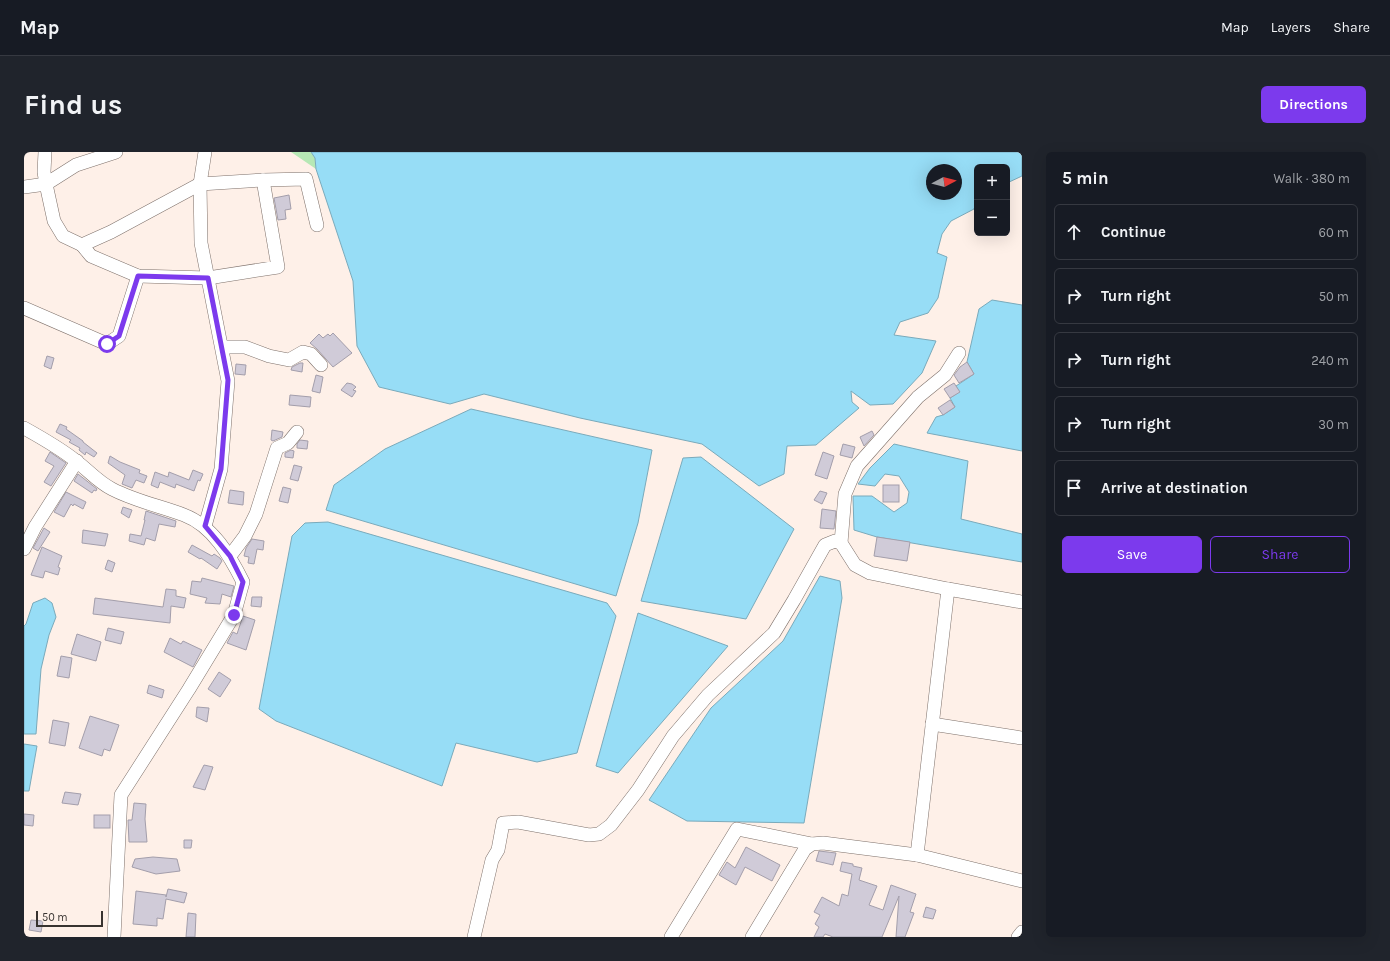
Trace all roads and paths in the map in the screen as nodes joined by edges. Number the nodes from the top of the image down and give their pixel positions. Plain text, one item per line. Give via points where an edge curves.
1 (45, 152) edge
2 (116, 152) edge
3 (205, 152) edge
4 (77, 158) edge
5 (263, 180) junction
6 (46, 184) junction
7 (200, 184) junction
8 (24, 187) edge
9 (317, 225) dead end
10 (82, 245) junction
11 (138, 276) junction
12 (208, 278) junction
13 (24, 308) edge
14 (222, 346) junction
15 (959, 353) dead end
16 (321, 365) dead end
17 (24, 428) edge
18 (297, 432) dead end
19 (77, 461) junction
20 (205, 526) junction
21 (841, 543) junction
22 (24, 549) edge
23 (230, 556) junction
24 (948, 589) junction
25 (1022, 602) edge
26 (932, 724) junction
27 (1022, 738) edge
28 (812, 844) junction
29 (916, 855) junction
30 (1022, 882) edge
31 (1022, 932) edge
32 (114, 937) edge
33 (474, 937) edge
34 (671, 937) edge
35 (752, 937) edge
36 (1018, 937) edge

1 - 6 street
2 - 4 street
3 - 7 street
4 - 6 street
5 - 7 street
5 - 9 street via 306,178
5 - 12 street via 278,267
6 - 8 street
6 - 10 street via 54,221 63,236
7 - 10 street
7 - 12 street via 201,243
10 - 11 street via 91,256
11 - 12 street
11 - 13 street via 119,336 107,344
12 - 14 street
14 - 16 street via 245,347 289,360 303,352 311,354
14 - 20 street via 228,380 221,469
15 - 21 street via 945,375 918,397 857,466 845,494
17 - 19 street
18 - 23 street via 278,448 256,514 245,536
19 - 20 street via 111,489 138,501 186,515
19 - 22 street
20 - 23 street
21 - 24 street via 855,565 870,573
21 - 33 street via 835,541 825,545 774,633 708,695 673,736 638,790 611,825 599,834 589,834 518,822 503,823
23 - 32 street via 243,582 234,615 122,795
24 - 25 street
24 - 26 street
26 - 27 street
26 - 29 street
28 - 29 street via 823,843
28 - 34 street via 737,829
28 - 35 street via 806,849
29 - 30 street
31 - 36 street

